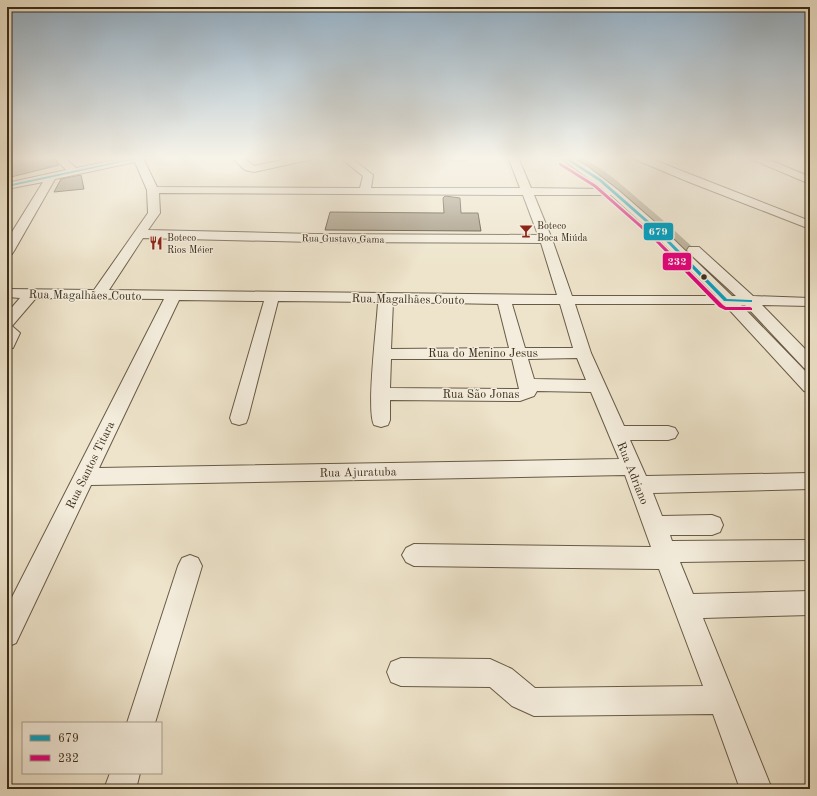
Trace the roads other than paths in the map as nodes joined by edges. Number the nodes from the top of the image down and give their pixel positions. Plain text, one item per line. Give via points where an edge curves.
1 (41, 194) edge
2 (153, 194) edge
3 (526, 194) edge
4 (616, 194) edge
5 (631, 194) edge
6 (730, 194) edge
7 (810, 225) edge
8 (140, 234) junction
9 (546, 240) junction
10 (7, 251) edge
11 (7, 293) edge
12 (31, 294) junction
13 (98, 294) junction
14 (174, 296) junction
15 (272, 297) junction
16 (386, 298) junction
17 (504, 300) junction
18 (564, 300) junction
19 (738, 300) junction
20 (810, 302) edge
21 (7, 323) edge
22 (7, 330) edge
23 (7, 344) edge
24 (518, 353) junction
25 (583, 353) junction
26 (384, 354) junction
27 (810, 364) edge
28 (526, 386) junction
29 (596, 386) junction
30 (810, 387) edge
31 (380, 394) junction
32 (239, 418) dead end
33 (381, 420) dead end
34 (617, 433) junction
35 (668, 433) dead end
36 (635, 476) junction
37 (84, 477) junction
38 (810, 481) edge
39 (712, 525) dead end
40 (655, 526) junction
41 (810, 550) edge
42 (414, 555) dead end
43 (666, 555) junction
44 (190, 566) dead end
45 (810, 603) edge
46 (686, 606) junction
47 (7, 634) edge
48 (402, 672) dead end
49 (722, 700) junction
50 (141, 722) edge
51 (125, 774) edge
52 (120, 789) edge
53 (756, 789) edge

1 - 10 street
2 - 8 street via 154,213
3 - 9 street, Rua Adriano
4 - 19 street
5 - 19 street
6 - 7 street
8 - 9 street, Rua Gustavo Gama
8 - 13 street
9 - 18 street, Rua Adriano
11 - 12 street, Rua Magalhães Couto
12 - 13 street, Rua Magalhães Couto
12 - 21 street
13 - 14 street, Rua Magalhães Couto
14 - 15 street, Rua Magalhães Couto
14 - 37 street, Rua Santos Titara
15 - 16 street, Rua Magalhães Couto
15 - 32 street
16 - 17 street, Rua Magalhães Couto
16 - 26 street
17 - 18 street, Rua Magalhães Couto
17 - 24 street
18 - 19 street, Rua Magalhães Couto
18 - 25 street, Rua Adriano
19 - 20 street, Rua Magalhães Couto
19 - 27 street
19 - 30 street
22 - 23 street via 12,333
24 - 25 street, Rua do Menino Jesus
24 - 26 street, Rua do Menino Jesus
24 - 28 street
25 - 29 street, Rua Adriano
26 - 31 street
28 - 29 street, Rua São Jonas
28 - 31 street, Rua São Jonas via 528,392 520,395
29 - 34 street, Rua Adriano
31 - 33 street
34 - 35 street
34 - 36 street, Rua Adriano
36 - 37 street, Rua Ajuratuba
36 - 38 street, Rua Ajuratuba
36 - 40 street, Rua Adriano
37 - 47 street, Rua Santos Titara
39 - 40 street
40 - 43 street, Rua Adriano
41 - 43 street
42 - 43 street
43 - 46 street, Rua Adriano
44 - 50 street
45 - 46 street
46 - 49 street, Rua Adriano
48 - 49 street via 490,673 498,675 526,700 534,702
49 - 53 street, Rua Adriano
51 - 52 street

